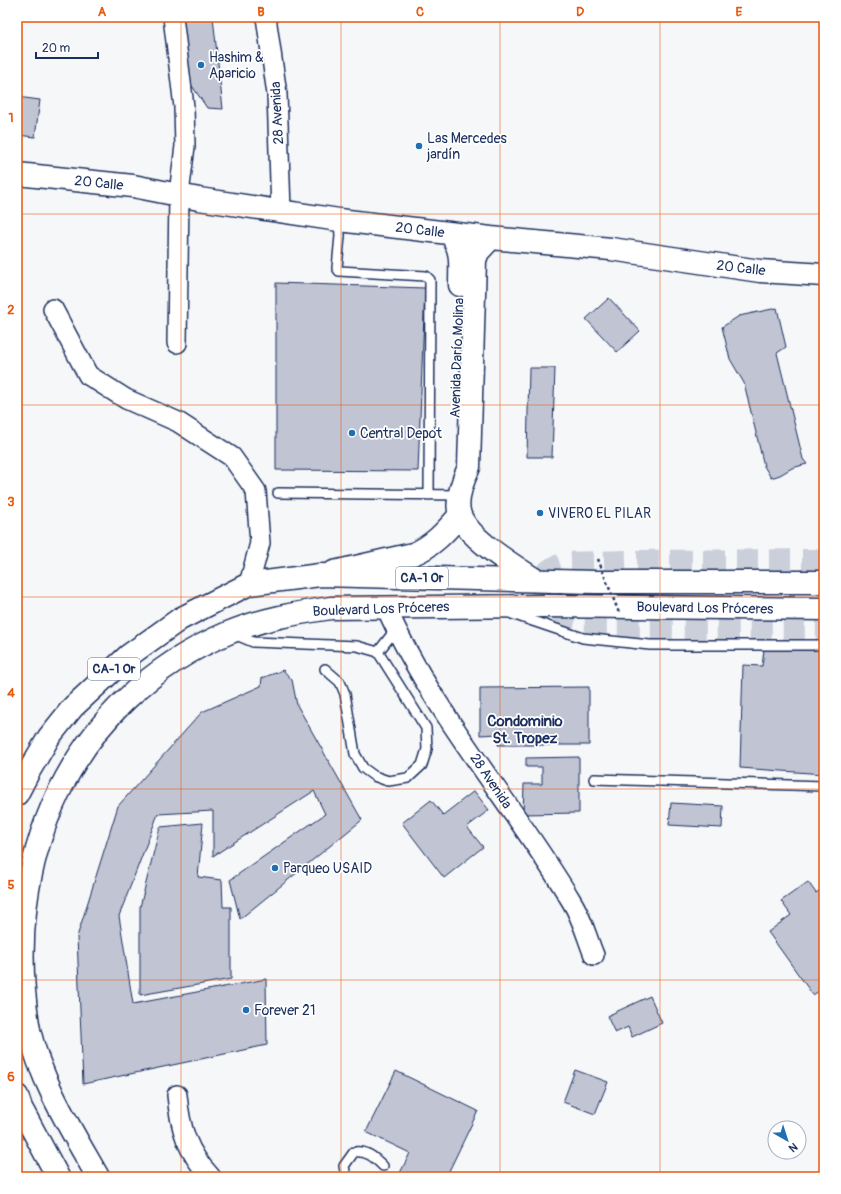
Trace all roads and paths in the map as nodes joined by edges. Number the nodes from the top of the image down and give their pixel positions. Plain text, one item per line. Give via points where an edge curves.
1 (173, 17) edge
2 (266, 17) edge
3 (17, 174) edge
4 (179, 194) junction
5 (281, 210) junction
6 (340, 220) junction
7 (450, 233) junction
8 (491, 238) junction
9 (824, 274) edge
10 (53, 309) dead end
11 (177, 343) dead end
12 (278, 493) dead end
13 (429, 495) junction
14 (460, 498) junction
15 (598, 559) dead end
16 (320, 575) junction
17 (534, 579) junction
18 (824, 582) edge
19 (249, 584) junction
20 (492, 607) junction
21 (386, 608) junction
22 (824, 609) edge
23 (619, 613) dead end
24 (396, 629) junction
25 (230, 632) junction
26 (824, 645) edge
27 (378, 652) junction
28 (325, 669) dead end
29 (594, 779) dead end
30 (824, 786) edge
31 (17, 794) edge
32 (594, 955) dead end
33 (177, 1095) dead end
34 (17, 1096) edge
35 (383, 1166) dead end
36 (58, 1177) edge
37 (98, 1177) edge
38 (211, 1177) edge
39 (346, 1177) edge

1 - 4 street via 184,107 185,146
2 - 5 street, 28 Avenida via 278,94
3 - 4 main road, 20 Calle via 133,186
4 - 5 main road, 20 Calle
4 - 11 street
5 - 6 main road, 20 Calle
6 - 7 main road, 20 Calle
6 - 13 lane via 337,268 339,271 426,276 430,280
7 - 8 main road, 20 Calle
7 - 14 main road, Avenida Darío Molina via 457,243 460,260 453,467
8 - 9 main road, 20 Calle via 611,249 760,271
8 - 14 main road, Avenida Darío Molina via 478,252 475,260 469,467
10 - 19 street via 88,375 126,399 178,422 232,457 256,491 260,543
12 - 13 lane
13 - 14 lane
14 - 16 main road, Avenida Darío Molina via 437,540 422,550
14 - 17 main road, Avenida Darío Molina via 471,530 488,548
15 - 23 path, bridge
16 - 17 main road, Boulevard Los Próceres / CA-1 Or
16 - 19 main road, Boulevard Los Próceres / CA-1 Or
17 - 18 main road, Boulevard Los Próceres / CA-1 Or via 595,582
19 - 31 main road, Boulevard Los Próceres / CA-1 Or via 180,619 128,656 73,707 49,737 28,770
20 - 21 main road, Boulevard Los Próceres / CA-1 Or
20 - 22 main road, Boulevard Los Próceres / CA-1 Or
20 - 26 lane via 591,639 650,645
21 - 24 street, 28 Avenida
21 - 25 main road, Boulevard Los Próceres / CA-1 Or via 331,608 301,612
24 - 27 lane
24 - 32 street, 28 Avenida via 430,690 573,903
25 - 27 lane via 253,642 357,646
25 - 37 main road, Boulevard Los Próceres / CA-1 Or via 190,652 149,678 111,713 64,773 33,842 18,928 21,988 29,1031 50,1089
27 - 28 lane via 426,728 427,749 422,765 408,778 388,782 364,768 355,754 346,694 340,682
29 - 30 lane
33 - 38 street via 184,1137 197,1161
34 - 36 main road
35 - 39 lane via 374,1156 361,1151 354,1152 344,1166

